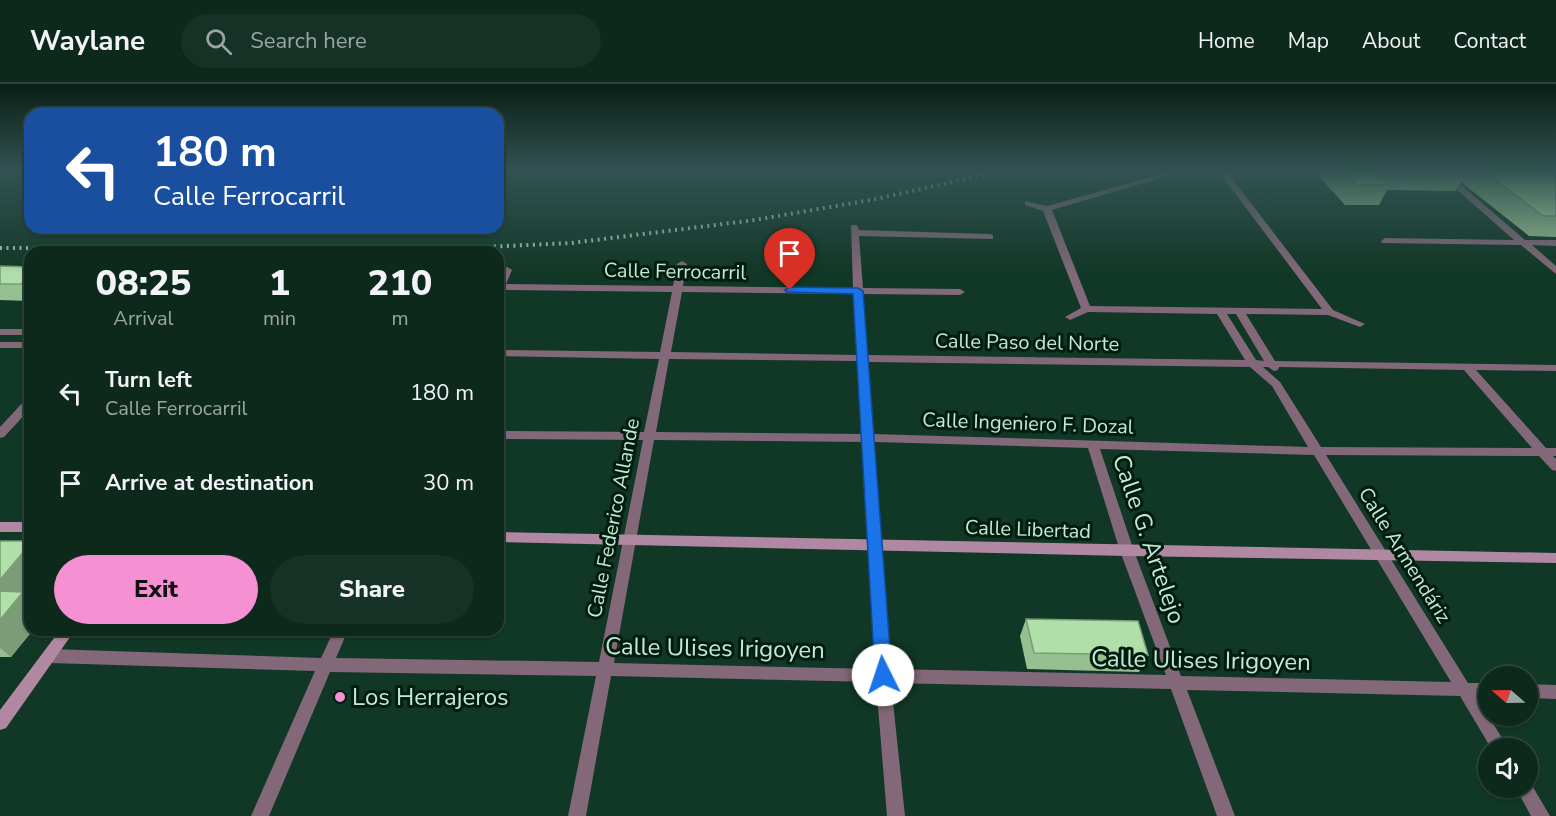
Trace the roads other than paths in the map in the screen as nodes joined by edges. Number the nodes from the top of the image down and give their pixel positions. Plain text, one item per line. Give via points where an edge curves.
1 (1038, 206) edge
2 (1057, 206) edge
3 (1249, 206) edge
4 (1480, 206) edge
5 (1047, 209) junction
6 (990, 237) dead end
7 (1385, 241) dead end
8 (1523, 243) junction
9 (1556, 243) edge
10 (682, 264) dead end
11 (507, 270) dead end
12 (1556, 271) edge
13 (504, 277) edge
14 (677, 288) junction
15 (504, 289) edge
16 (858, 291) junction
17 (960, 292) dead end
18 (1086, 309) junction
19 (1221, 312) junction
20 (1240, 312) junction
21 (1329, 312) junction
22 (1070, 317) dead end
23 (1360, 324) dead end
24 (0, 332) edge
25 (24, 332) edge
26 (0, 345) edge
27 (24, 345) edge
28 (504, 353) edge
29 (665, 354) junction
30 (862, 357) junction
31 (1253, 364) junction
32 (1274, 365) junction
33 (1466, 366) junction
34 (1556, 368) edge
35 (1276, 384) junction
36 (24, 407) edge
37 (5, 424) edge
38 (0, 434) edge
39 (504, 435) edge
40 (649, 436) junction
41 (869, 438) junction
42 (1093, 445) junction
43 (1315, 451) junction
44 (1550, 452) edge
45 (1556, 466) edge
46 (0, 527) edge
47 (24, 527) edge
48 (504, 537) edge
49 (629, 540) junction
50 (875, 544) junction
51 (1127, 551) junction
52 (1380, 555) junction
53 (1556, 558) edge
54 (64, 636) edge
55 (339, 636) edge
56 (50, 656) junction
57 (327, 665) junction
58 (604, 669) junction
59 (883, 675) junction
60 (1177, 683) junction
61 (1464, 689) junction
62 (1478, 690) edge
63 (1538, 691) edge
64 (1556, 692) edge
65 (0, 723) edge
66 (1494, 738) edge
67 (1530, 798) edge
68 (260, 816) edge
69 (577, 816) edge
70 (896, 816) edge
71 (1226, 816) edge
72 (1541, 816) edge

1 - 5 street
2 - 5 street
3 - 21 street
4 - 8 street
5 - 18 street
6 - 16 street via 854,230
7 - 8 street
8 - 9 street
8 - 12 street
10 - 14 street, Calle Federico Allande
11 - 13 street
14 - 15 street, Calle Ferrocarril
14 - 16 street, Calle Ferrocarril
14 - 29 street, Calle Federico Allande
16 - 17 street, Calle Ferrocarril
16 - 30 street
18 - 19 street
18 - 22 street
19 - 20 street
19 - 31 street, Calle Armendáriz
20 - 21 street
20 - 32 street, Calle Armendáriz
21 - 23 street
24 - 25 street
26 - 27 street
28 - 29 street, Calle Paso del Norte
29 - 30 street, Calle Paso del Norte
29 - 40 street, Calle Federico Allande
30 - 31 street, Calle Paso del Norte
30 - 41 street
31 - 32 street, Calle Paso del Norte
31 - 35 street, Calle Armendáriz
32 - 33 street, Calle Paso del Norte
32 - 35 street, Calle Armendáriz
33 - 34 street, Calle Paso del Norte
33 - 44 street
35 - 43 street, Calle Armendáriz
36 - 37 street
37 - 38 street
39 - 40 street, Calle Ingeniero F. Dozal
40 - 41 street, Calle Ingeniero F. Dozal
40 - 49 street, Calle Federico Allande
41 - 42 street, Calle Ingeniero F. Dozal
41 - 50 street
42 - 43 street, Calle Ingeniero F. Dozal
42 - 51 street, Calle G. Artelejo
43 - 44 street, Calle Ingeniero F. Dozal
43 - 52 street, Calle Armendáriz
44 - 45 street
46 - 47 street
48 - 49 street, Calle Libertad
49 - 50 street, Calle Libertad
49 - 58 street, Calle Federico Allande
50 - 51 street, Calle Libertad
50 - 59 street
51 - 52 street, Calle Libertad
51 - 60 street, Calle G. Artelejo
52 - 53 street, Calle Libertad
52 - 61 street, Calle Armendáriz
54 - 56 street
55 - 57 street
56 - 57 street, Calle Ulises Irigoyen
56 - 65 street
57 - 58 street, Calle Ulises Irigoyen
57 - 68 street
58 - 59 street, Calle Ulises Irigoyen
58 - 69 street, Calle Federico Allande
59 - 60 street, Calle Ulises Irigoyen
59 - 70 street
60 - 61 street, Calle Ulises Irigoyen
60 - 71 street, Calle G. Artelejo
61 - 62 street, Calle Ulises Irigoyen
61 - 66 street, Calle Armendáriz
63 - 64 street
67 - 72 street

